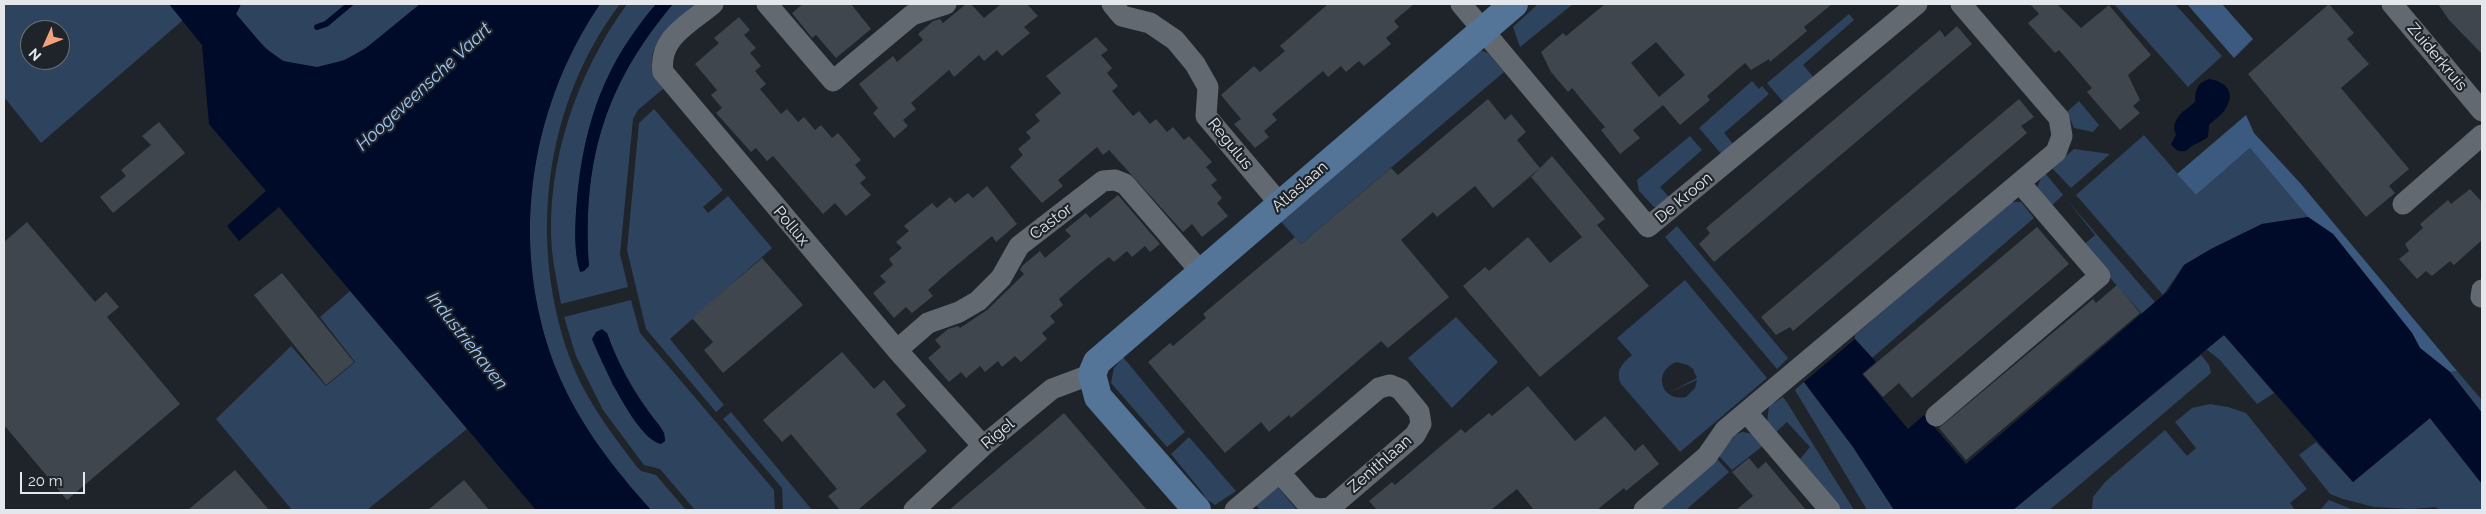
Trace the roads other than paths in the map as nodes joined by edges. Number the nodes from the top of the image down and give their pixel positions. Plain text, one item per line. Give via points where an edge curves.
1 (713, 4) edge
2 (767, 4) edge
3 (946, 4) edge
4 (1112, 4) edge
5 (1461, 4) edge
6 (1514, 4) edge
7 (1917, 4) edge
8 (1961, 4) edge
9 (2392, 4) edge
10 (1484, 30) junction
11 (2482, 110) edge
12 (2482, 134) edge
13 (2020, 183) junction
14 (1280, 204) junction
15 (2403, 204) dead end
16 (1201, 272) junction
17 (897, 350) junction
18 (1092, 374) junction
19 (1747, 413) junction
20 (1936, 416) dead end
21 (983, 446) junction
22 (1280, 473) junction
23 (914, 510) edge
24 (1197, 510) edge
25 (1235, 510) edge
26 (1644, 510) edge
27 (1830, 510) edge

1 - 17 street, Pollux via 666,43 661,58 664,72
2 - 3 street via 834,81 912,15
4 - 14 street, Regulus via 1122,16 1150,23 1175,40 1195,64 1208,87 1206,116
5 - 10 street
6 - 10 street, Atlaslaan
7 - 10 street, De Kroon via 1648,227
8 - 13 street via 2059,118 2062,136 2056,152
9 - 11 street, Zuiderkruis
10 - 14 street, Atlaslaan
12 - 15 street
13 - 19 street
13 - 20 street via 2100,276
14 - 16 street, Atlaslaan
16 - 17 street, Castor via 1125,184 1115,180 1103,182 1019,246 1001,278 978,301 928,323
16 - 18 street, Atlaslaan via 1106,353
17 - 21 street, Pollux
18 - 21 street, Rigel via 1052,389
18 - 24 street via 1098,398
19 - 26 street via 1726,430 1707,456
19 - 27 street
21 - 23 street, Rigel
22 - 22 street, Zenithlaan via 1309,506 1318,510 1330,508 1415,435 1421,424 1420,412 1400,389 1390,385 1379,388
22 - 25 street, Zenithlaan

